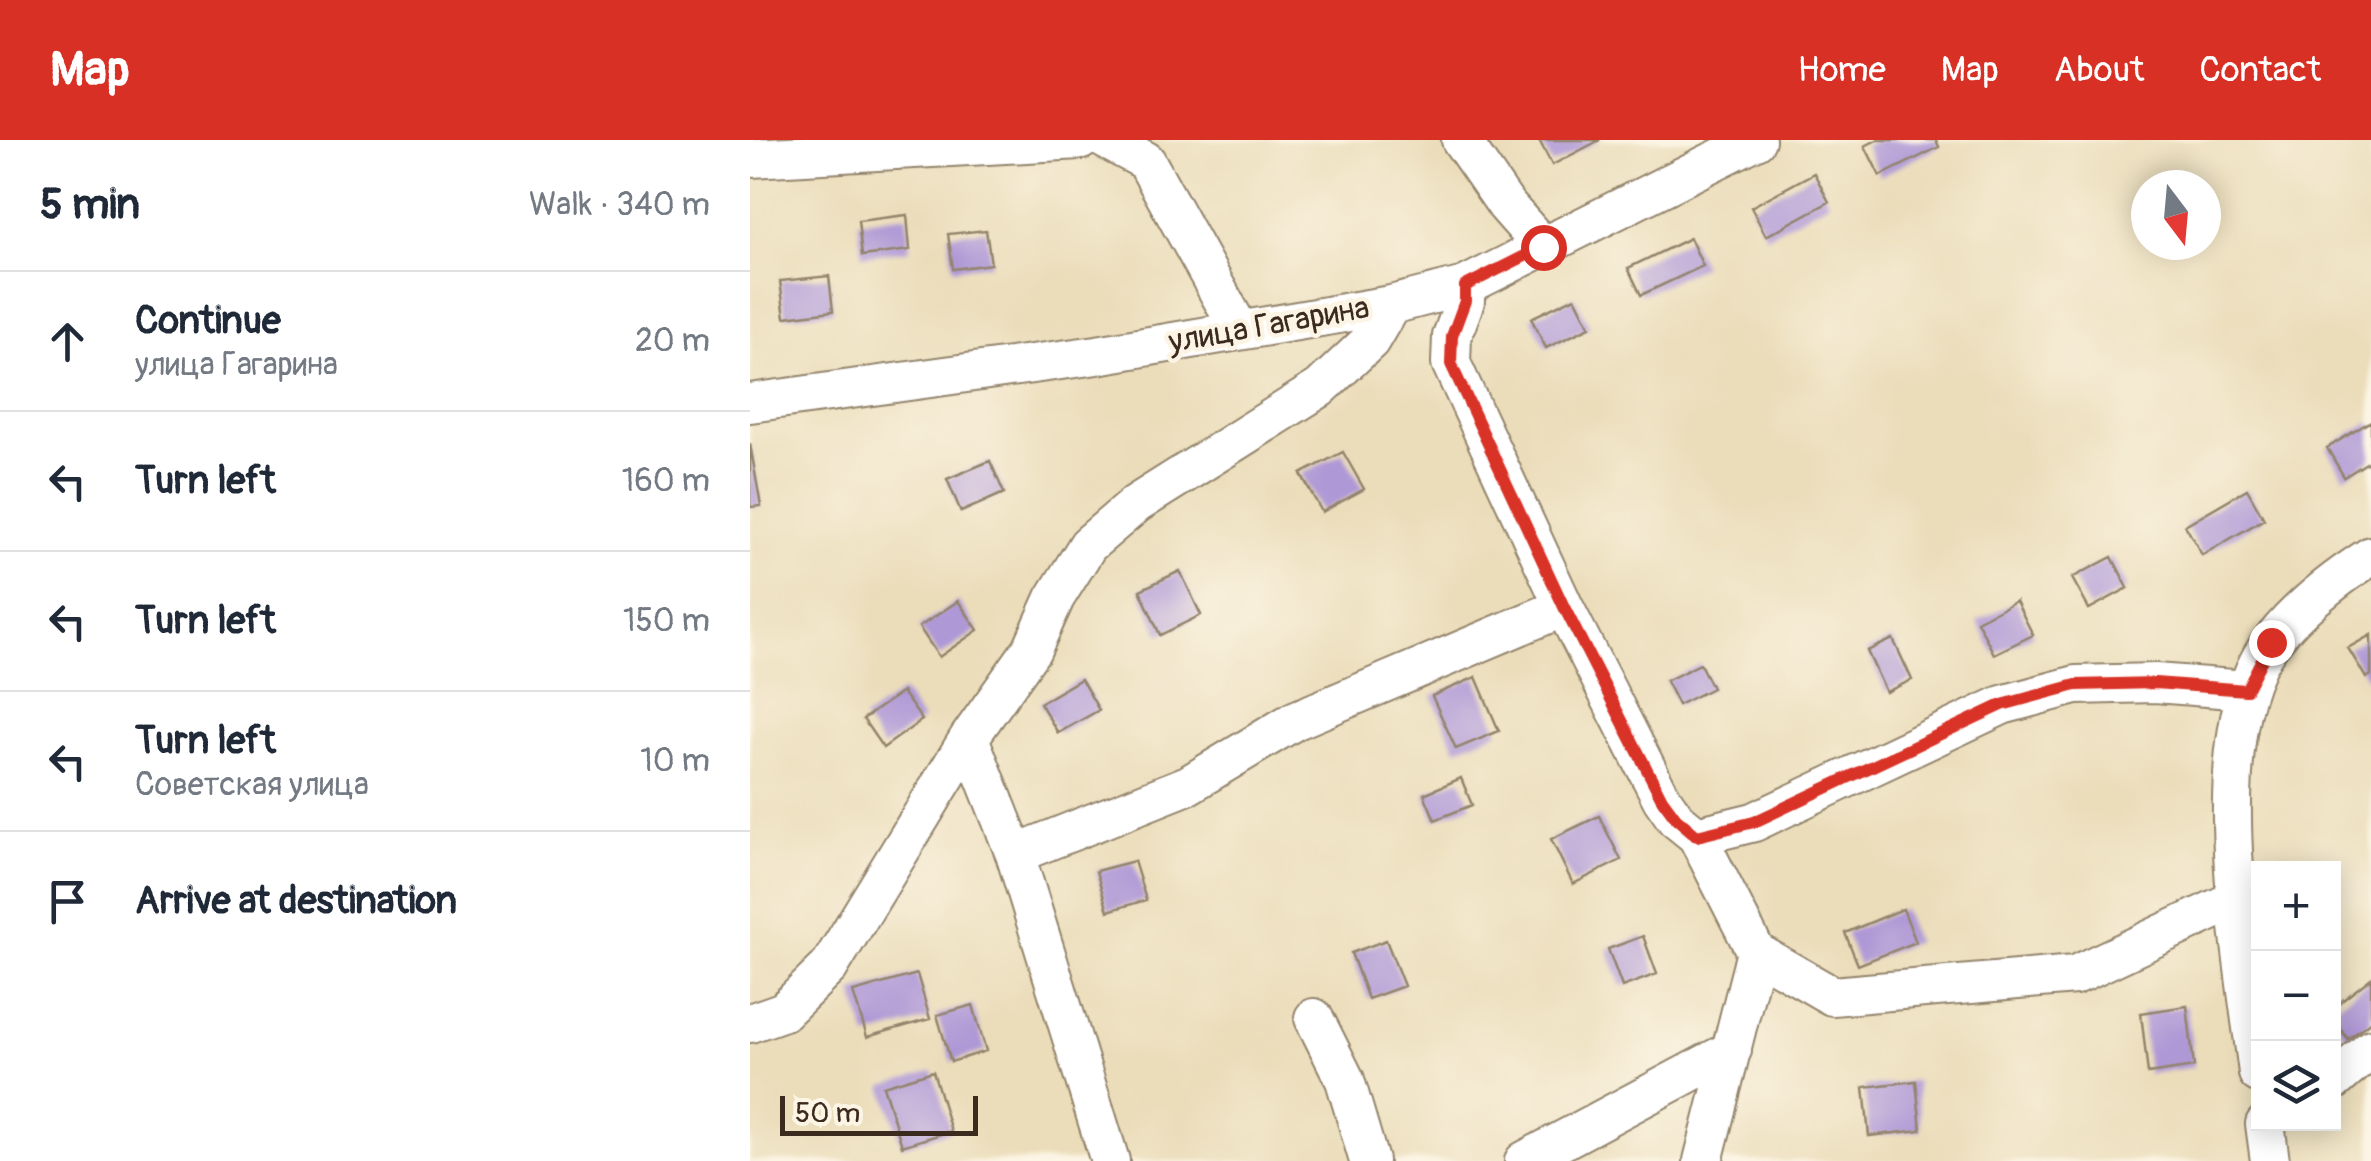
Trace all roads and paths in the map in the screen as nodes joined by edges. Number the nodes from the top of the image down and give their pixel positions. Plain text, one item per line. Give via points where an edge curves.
1 (1081, 140) edge
2 (1106, 140) edge
3 (1461, 140) edge
4 (1756, 140) edge
5 (750, 158) edge
6 (1543, 247) junction
7 (1465, 286) junction
8 (1390, 305) junction
9 (1239, 329) junction
10 (750, 402) edge
11 (2371, 556) edge
12 (1564, 607) junction
13 (2246, 690) junction
14 (969, 738) junction
15 (1697, 836) junction
16 (1014, 854) junction
17 (2237, 899) junction
18 (1756, 952) junction
19 (1314, 1018) dead end
20 (750, 1023) edge
21 (2254, 1041) edge
22 (2371, 1049) edge
23 (1732, 1050) junction
24 (2341, 1075) edge
25 (1110, 1161) edge
26 (1369, 1161) edge
27 (1524, 1161) edge
28 (1703, 1161) edge

1 - 5 street
2 - 9 street via 1146,162
3 - 6 street
4 - 6 street, улица Гагарина
6 - 7 street, улица Гагарина
7 - 8 street, улица Гагарина
7 - 12 street via 1451,364
8 - 9 street, улица Гагарина
8 - 14 street via 1370,341 1320,388 1136,504 1088,545 1032,649
9 - 10 street, улица Гагарина
11 - 13 street via 2333,581 2271,642
12 - 15 street via 1662,799
12 - 16 street via 1294,721 1188,786
13 - 15 street via 2076,685 2002,705 1754,822
13 - 17 street via 2234,759
14 - 16 street
14 - 20 street via 829,967 784,1011
15 - 18 street
16 - 25 street
17 - 18 street via 2075,975 1832,996
17 - 21 street
18 - 23 street
19 - 26 street via 1345,1080
22 - 24 street
23 - 27 street
23 - 28 street

